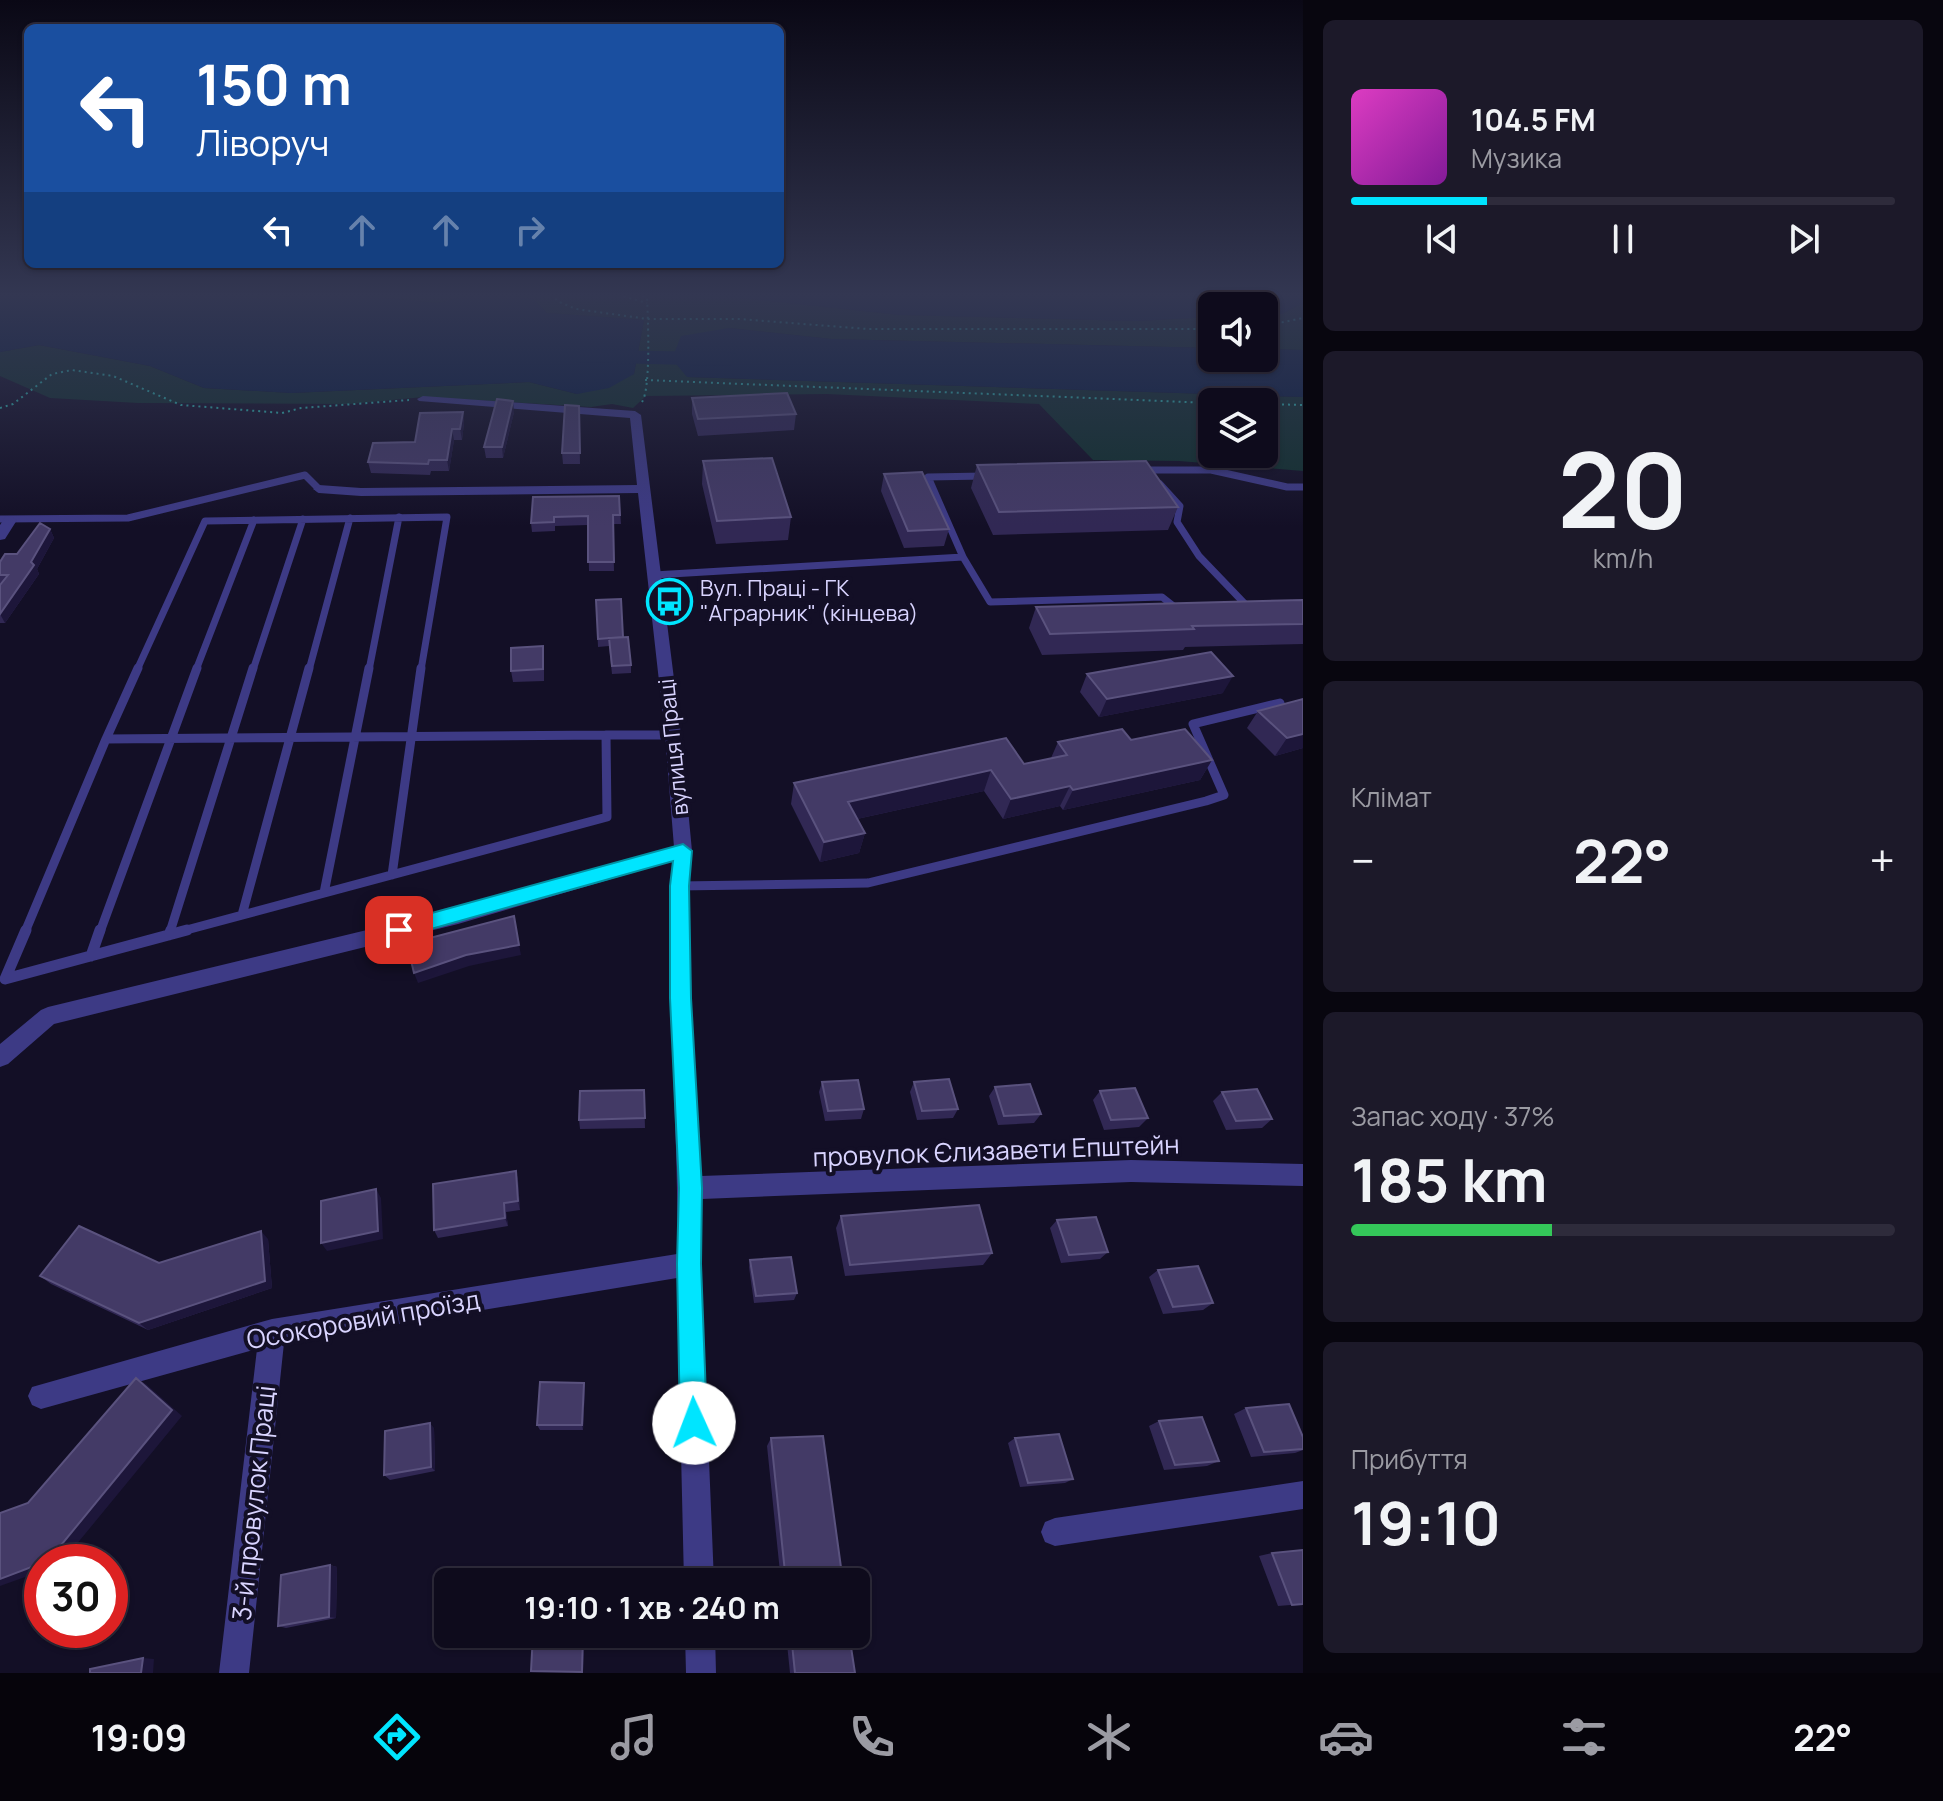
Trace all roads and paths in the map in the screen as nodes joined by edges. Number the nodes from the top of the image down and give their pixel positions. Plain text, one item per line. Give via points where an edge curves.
1 (67, 371) edge
2 (79, 371) edge
3 (646, 371) edge
4 (645, 380) junction
5 (423, 399) joint
6 (1198, 402) edge
7 (1278, 404) edge
8 (1303, 405) edge
9 (0, 408) edge
10 (635, 415) junction
11 (1147, 470) junction
12 (1132, 471) edge
13 (991, 476) edge
14 (1303, 487) edge
15 (319, 489) joint
16 (644, 489) junction
17 (399, 517) junction
18 (350, 518) junction
19 (303, 519) junction
20 (5, 520) edge
21 (254, 520) junction
22 (0, 536) edge
23 (963, 557) junction
24 (654, 575) junction
25 (1231, 606) edge
26 (1187, 608) edge
27 (1280, 703) edge
28 (606, 735) junction
29 (673, 735) junction
30 (291, 737) junction
31 (354, 737) junction
32 (409, 737) junction
33 (230, 738) junction
34 (106, 739) junction
35 (169, 739) junction
36 (683, 851) junction
37 (392, 875) junction
38 (679, 886) junction
39 (324, 893) junction
40 (242, 915) junction
41 (169, 935) junction
42 (91, 956) junction
43 (0, 1057) edge
44 (1303, 1175) edge
45 (690, 1188) junction
46 (689, 1264) junction
47 (272, 1332) junction
48 (41, 1396) dead end
49 (1303, 1495) edge
50 (1055, 1532) dead end
51 (699, 1568) edge
52 (700, 1648) edge
53 (234, 1673) edge
54 (701, 1673) edge

1 - 9 path via 52,374
2 - 5 path via 113,376 181,405 224,409 282,413
3 - 4 path
4 - 6 path
4 - 10 path via 646,396
5 - 10 street
7 - 8 path
10 - 16 street, вулиця Праці
11 - 12 lane
11 - 14 lane via 1211,470
11 - 25 lane via 1180,506 1177,522 1199,556 1246,605
13 - 23 lane via 928,477
15 - 16 street
15 - 20 lane via 305,475 128,518
16 - 24 street, вулиця Праці
17 - 18 lane
17 - 31 lane
17 - 32 lane via 447,517
18 - 19 lane
18 - 30 lane
19 - 21 lane
19 - 33 lane
20 - 22 street
21 - 34 lane via 205,521
21 - 35 lane
23 - 24 lane
23 - 26 lane via 990,602 1162,597 1172,608
24 - 29 street, вулиця Праці
27 - 38 lane via 1193,724 1224,795 1206,801 868,883
28 - 29 lane
28 - 32 lane
28 - 37 lane via 607,817
29 - 36 street, вулиця Праці
30 - 31 lane
30 - 33 lane
30 - 40 lane
31 - 32 lane
31 - 39 lane
32 - 37 lane
33 - 35 lane
33 - 41 lane
34 - 35 lane
34 - 42 lane via 5,979
35 - 42 lane
36 - 38 street, вулиця Праці
36 - 43 street via 458,916 48,1016
37 - 39 lane
38 - 45 street, вулиця Праці
39 - 40 lane
40 - 41 lane
41 - 42 lane
44 - 45 street, провулок Єлизавети Епштейн via 1131,1171
45 - 46 street, вулиця Праці
46 - 47 street, Осокоровий проїзд
46 - 51 street, вулиця Праці
47 - 48 street, Осокоровий проїзд
47 - 53 street, 3-й провулок Праці
49 - 50 street
52 - 54 street

